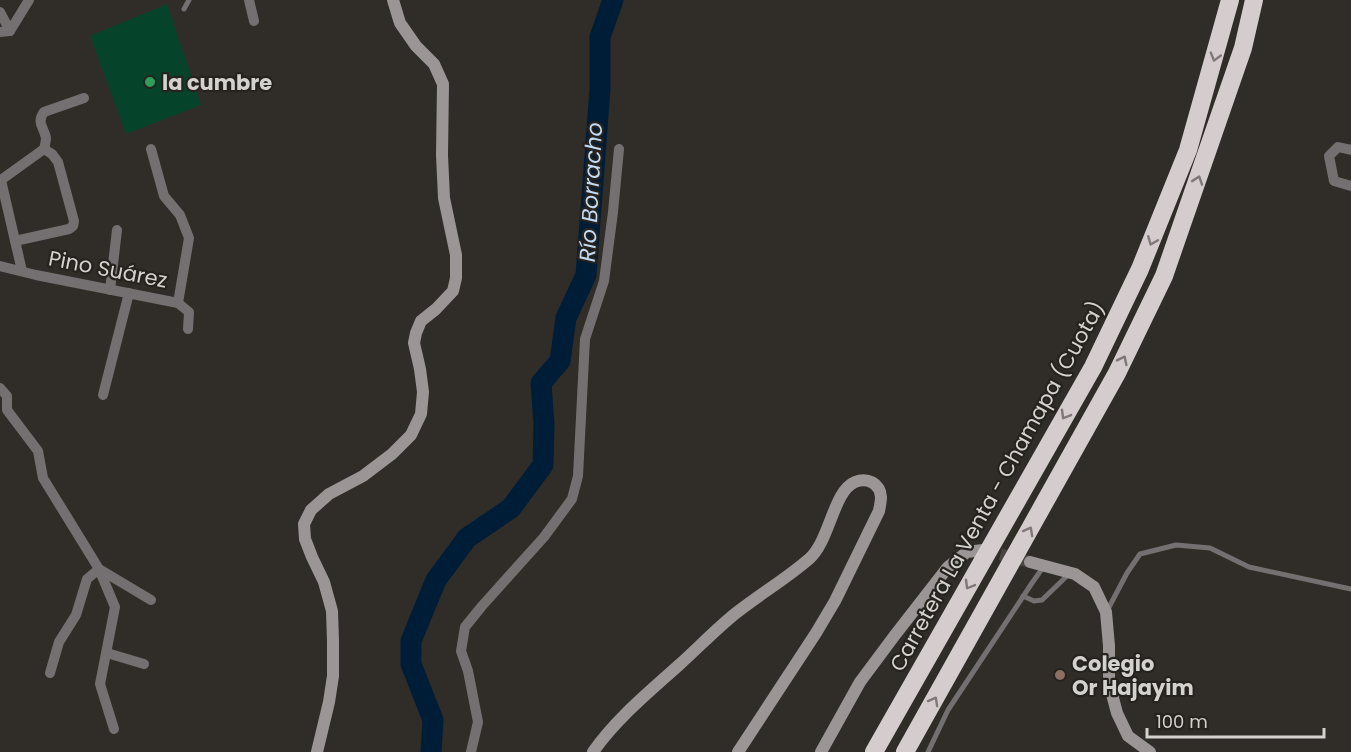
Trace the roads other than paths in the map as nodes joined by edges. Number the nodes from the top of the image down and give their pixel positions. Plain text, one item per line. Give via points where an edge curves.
1 (30, 0) edge
2 (189, 0) edge
3 (249, 0) edge
4 (393, 0) edge
5 (1230, 0) edge
6 (1254, 0) edge
7 (184, 9) dead end
8 (0, 12) edge
9 (254, 21) dead end
10 (5, 31) edge
11 (84, 98) dead end
12 (45, 149) junction
13 (151, 149) dead end
14 (619, 149) dead end
15 (1351, 150) edge
16 (1351, 186) edge
17 (117, 230) dead end
18 (15, 241) junction
19 (0, 266) edge
20 (22, 271) junction
21 (110, 290) junction
22 (129, 293) junction
23 (178, 303) junction
24 (188, 329) dead end
25 (0, 388) edge
26 (103, 394) dead end
27 (983, 550) tunnel mouth
28 (1030, 562) tunnel mouth
29 (1044, 566) junction
30 (99, 569) junction
31 (1070, 573) junction
32 (1351, 590) edge
33 (1023, 596) junction
34 (151, 600) dead end
35 (1106, 612) junction
36 (107, 653) junction
37 (144, 664) dead end
38 (50, 673) dead end
39 (114, 729) dead end
40 (317, 752) edge
41 (471, 752) edge
42 (593, 752) edge
43 (738, 752) edge
44 (821, 752) edge
45 (874, 752) edge
46 (905, 752) edge
47 (928, 752) edge
48 (1150, 752) edge

1 - 10 street
2 - 7 lane
3 - 9 street
4 - 40 main road via 400,22 434,64 443,84 444,198 456,255 456,278 453,291 421,321 416,333 414,344 423,392 421,414 411,435 363,476 329,494 311,510 304,524 332,611 332,685
5 -> 45 highway, Carretera La Venta - Chamapa (Cuota) via 1188,150 1140,269 1093,367
46 -> 6 highway via 1118,373 1164,276 1243,48
8 - 10 street
11 - 12 street via 41,115
12 - 18 street via 1,180
12 - 18 street via 58,162 73,226
13 - 23 street via 164,196 180,215 189,238
14 - 41 street via 604,280 585,339 575,488 572,499 544,537 465,627 461,651 478,722
15 - 16 street via 1338,147 1329,156 1334,181
17 - 21 street
18 - 20 street
19 - 20 street, Pino Suárez
20 - 21 street, Pino Suárez
21 - 22 street, Pino Suárez
22 - 23 street, Pino Suárez
22 - 26 street
23 - 24 street, Pino Suárez via 189,312
25 - 30 street via 7,396 7,410 38,451 43,478
27 - 44 main road via 967,552 948,567 860,682
28 - 29 main road
29 - 31 main road
29 - 33 lane
30 - 34 street
30 - 36 street via 115,607
30 - 38 street via 87,579
31 - 33 lane via 1042,600
31 - 35 main road via 1094,587
32 - 35 lane via 1249,567 1210,548 1176,545 1140,554
33 - 47 lane via 948,710
35 - 48 main road via 1110,684 1117,713 1128,736
36 - 37 street
36 - 39 street via 100,684
42 - 43 main road via 605,735 735,614 812,556 847,487 865,480 873,482 881,498 879,511 835,601

